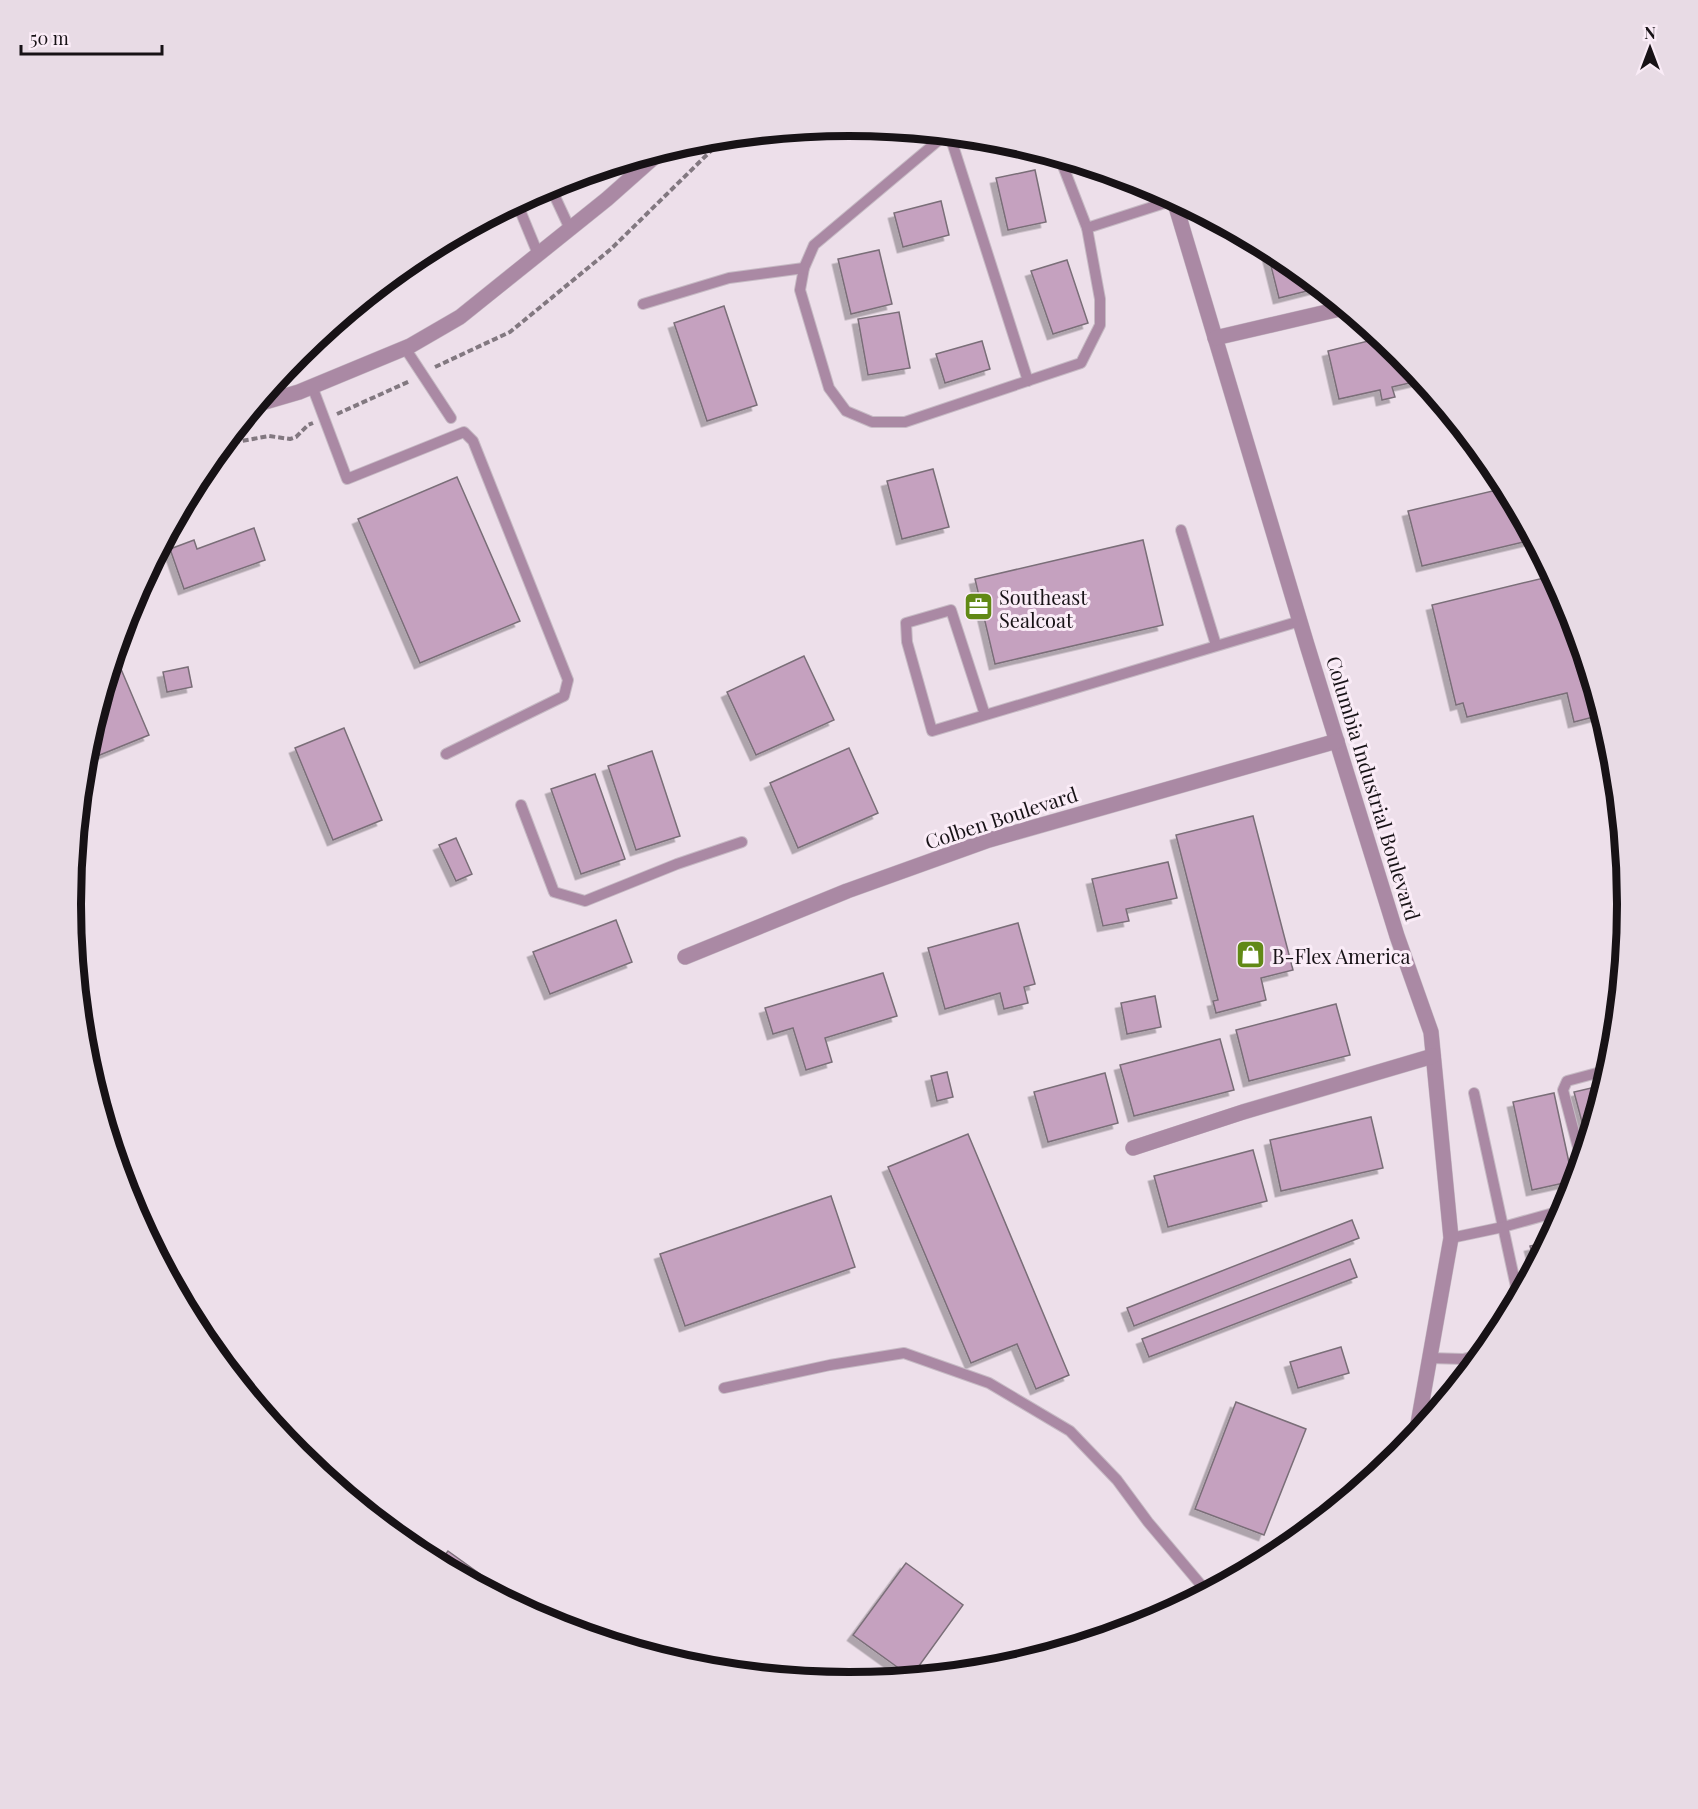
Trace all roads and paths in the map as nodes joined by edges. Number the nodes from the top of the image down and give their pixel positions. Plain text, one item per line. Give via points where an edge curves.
1 (937, 142) edge
2 (952, 144) edge
3 (713, 149) edge
4 (646, 164) edge
5 (1064, 168) edge
6 (554, 195) edge
7 (1162, 204) edge
8 (521, 211) edge
9 (1177, 211) edge
10 (1087, 228) junction
11 (570, 229) junction
12 (538, 254) junction
13 (804, 268) junction
14 (643, 304) dead end
15 (1335, 310) edge
16 (1215, 338) junction
17 (405, 348) junction
18 (435, 367) dead end
19 (1028, 381) junction
20 (405, 383) dead end
21 (312, 386) junction
22 (270, 400) edge
23 (338, 414) dead end
24 (451, 418) dead end
25 (309, 425) dead end
26 (236, 442) edge
27 (1181, 530) dead end
28 (1300, 621) junction
29 (1216, 645) junction
30 (986, 716) junction
31 (1337, 741) junction
32 (446, 754) dead end
33 (521, 805) dead end
34 (742, 842) dead end
35 (685, 957) dead end
36 (1433, 1056) junction
37 (1598, 1073) edge
38 (1474, 1093) dead end
39 (1578, 1146) edge
40 (1133, 1148) dead end
41 (1552, 1213) edge
42 (1503, 1227) junction
43 (1451, 1238) junction
44 (1516, 1286) edge
45 (1430, 1358) junction
46 (1469, 1358) edge
47 (724, 1388) dead end
48 (1421, 1417) edge
49 (1202, 1586) edge

1 - 13 lane via 814,246
2 - 19 lane
3 - 18 path via 611,249 510,332
4 - 11 street
5 - 10 lane
6 - 11 lane
7 - 10 lane
8 - 12 lane
9 - 16 street, Columbia Industrial Boulevard
10 - 19 lane via 1100,299 1100,325 1081,363
11 - 12 street
12 - 17 street via 460,316
13 - 14 lane via 729,278
13 - 19 lane via 800,290 830,388 846,411 872,422 905,422
15 - 16 street
16 - 28 street, Columbia Industrial Boulevard
17 - 21 street
17 - 24 lane
20 - 23 path
21 - 22 street
21 - 32 lane via 346,479 464,432 473,441 568,680 564,696
25 - 26 path via 290,439 269,436
27 - 29 lane
28 - 29 lane
28 - 31 street, Columbia Industrial Boulevard
29 - 30 lane
30 - 30 lane via 932,731 907,642 906,623 951,610
31 - 35 street, Colben Boulevard via 989,840 847,891
31 - 36 street, Columbia Industrial Boulevard via 1431,1032
33 - 34 lane via 554,892 585,902
36 - 40 street
36 - 43 street, Columbia Industrial Boulevard
37 - 39 lane via 1567,1081 1563,1090
38 - 42 lane
41 - 42 lane
42 - 43 lane
42 - 44 lane
43 - 45 street, Columbia Industrial Boulevard
45 - 46 lane
45 - 48 street, Columbia Industrial Boulevard
47 - 49 lane via 904,1353 989,1383 1070,1431 1117,1480

